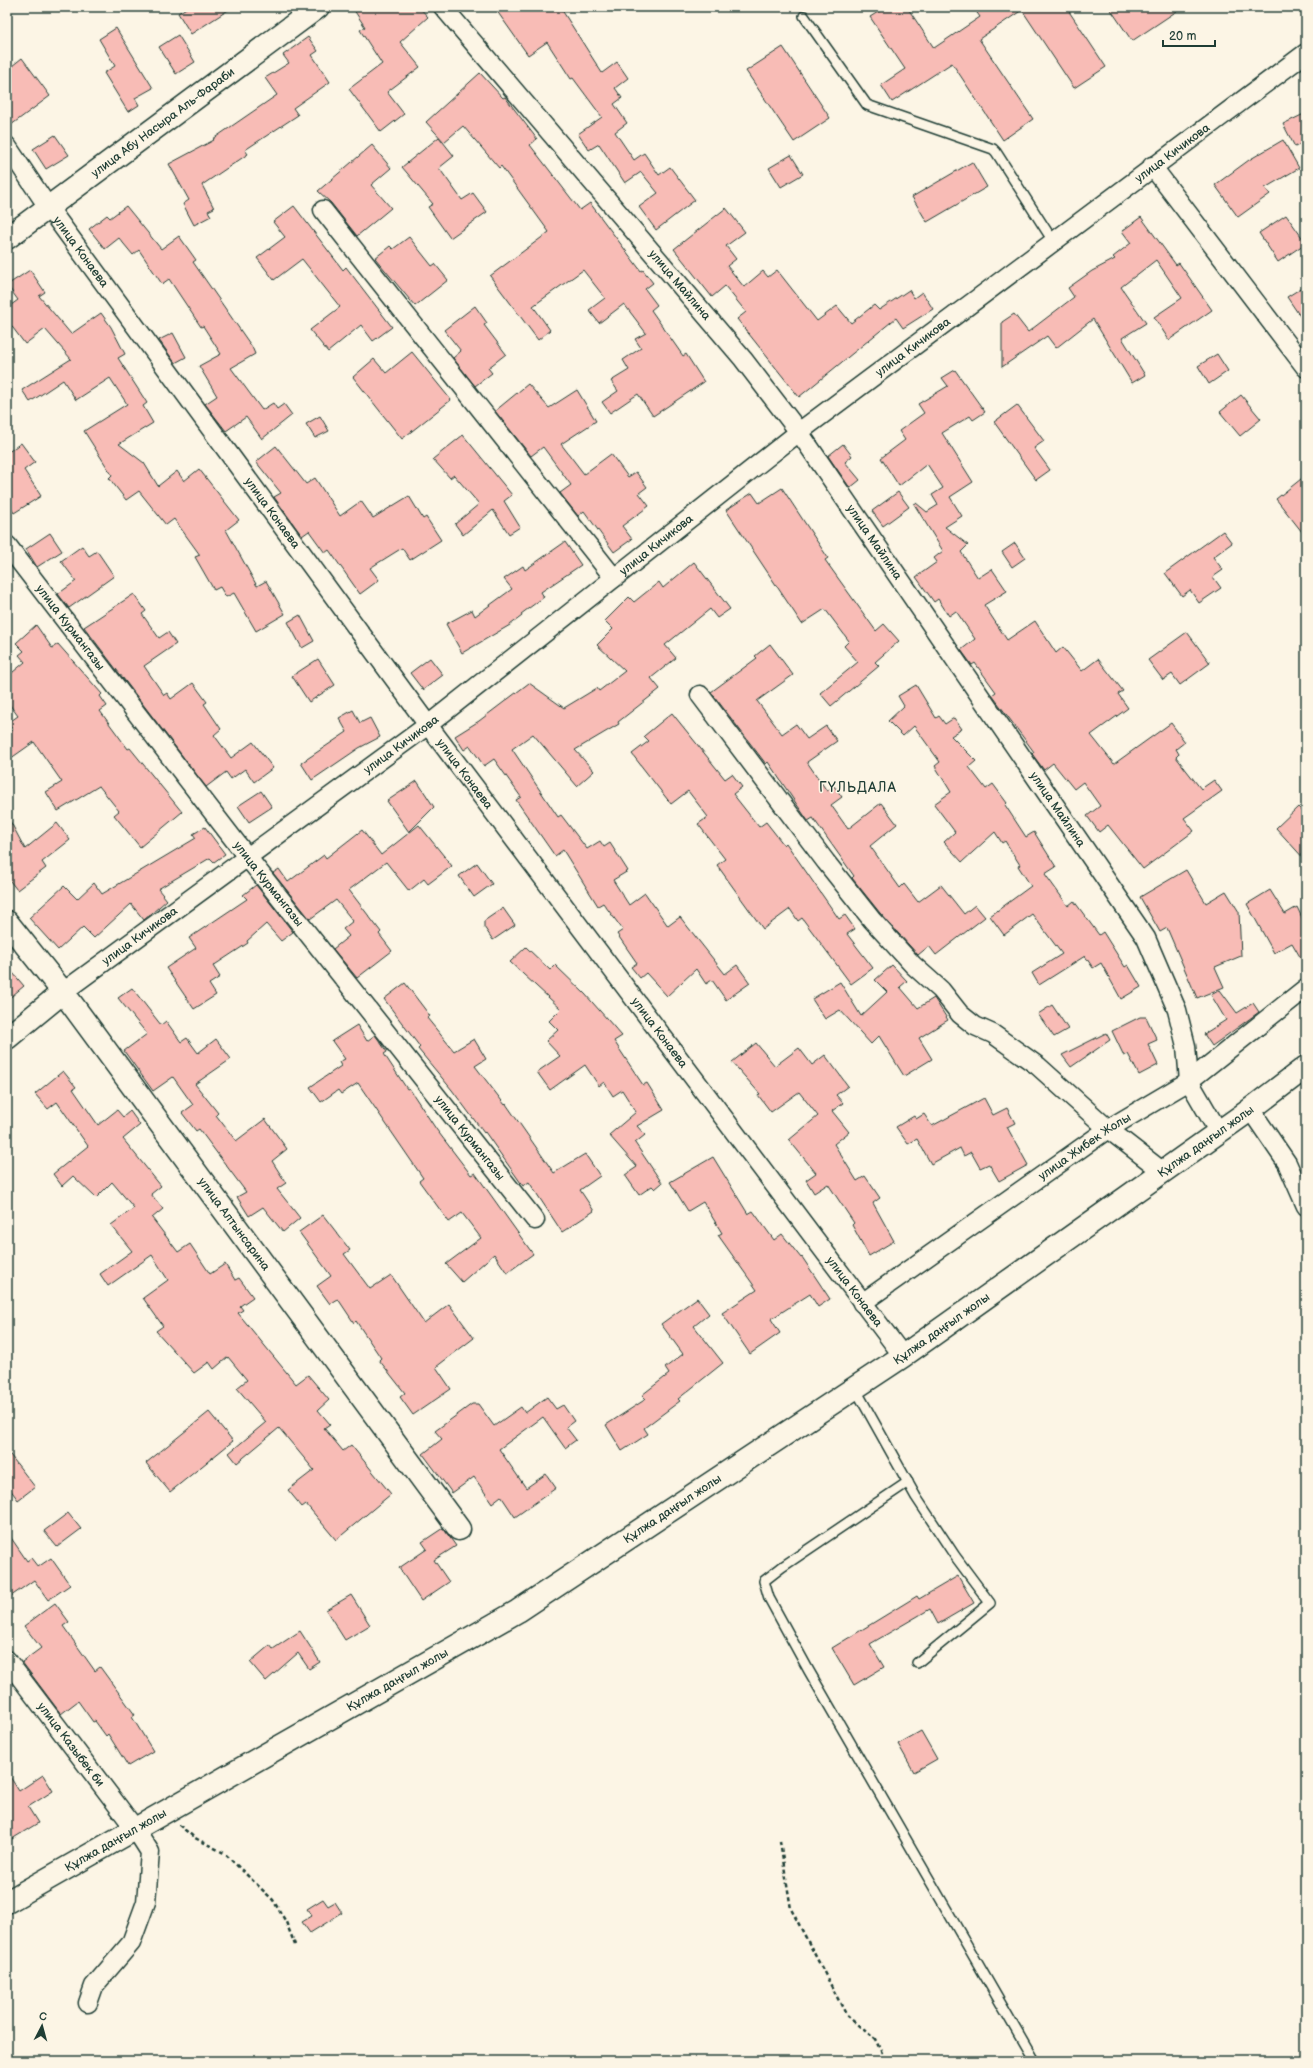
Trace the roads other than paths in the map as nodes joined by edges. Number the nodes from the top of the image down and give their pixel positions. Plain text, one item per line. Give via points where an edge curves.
1 (318, 7) edge
2 (443, 7) edge
3 (804, 16) dead end
4 (1306, 53) edge
5 (7, 146) edge
6 (1152, 166) junction
7 (48, 207) junction
8 (323, 210) dead end
9 (7, 238) edge
10 (1053, 241) junction
11 (1306, 368) edge
12 (799, 432) junction
13 (7, 545) edge
14 (614, 578) junction
15 (700, 695) dead end
16 (428, 725) junction
17 (248, 858) junction
18 (7, 922) edge
19 (1306, 988) edge
20 (64, 992) junction
21 (7, 1038) edge
22 (1306, 1067) edge
23 (1188, 1080) junction
24 (1250, 1109) junction
25 (1108, 1129) junction
26 (1218, 1131) junction
27 (1162, 1171) junction
28 (1306, 1206) edge
29 (534, 1220) dead end
30 (862, 1304) junction
31 (903, 1356) junction
32 (855, 1388) junction
33 (908, 1482) junction
34 (459, 1529) dead end
35 (7, 1660) edge
36 (917, 1663) dead end
37 (136, 1830) junction
38 (7, 1902) edge
39 (88, 2003) dead end
40 (1034, 2061) edge

1 - 7 main road, улица Абу Насыра Аль-Фараби
2 - 12 street, улица Майлина via 738,352
3 - 10 lane via 867,105 993,149
4 - 6 street, улица Кичикова
5 - 7 street, улица Конаева
6 - 10 street, улица Кичикова
6 - 11 street
7 - 9 main road, улица Абу Насыра Аль-Фараби
7 - 16 street, улица Конаева
8 - 14 street
10 - 12 street, улица Кичикова
12 - 14 street, улица Кичикова
12 - 23 street, улица Майлина via 1146,938 1177,1010 1186,1046
13 - 17 street, улица Курмангазы
14 - 16 street, улица Кичикова
15 - 25 street via 826,862 872,920 913,965 941,990 960,1014 1038,1066
16 - 17 street, улица Кичикова
16 - 30 street, улица Конаева
17 - 20 street, улица Кичикова
17 - 29 street, улица Курмангазы
18 - 20 main road, улица Алтынсарина
19 - 23 street, улица Жибек Жолы
20 - 21 main road, улица Кичикова
20 - 34 main road, улица Алтынсарина
22 - 24 main road, Құлжа даңғыл жолы
23 - 25 street, улица Жибек Жолы
23 - 26 street, улица Майлина
24 - 26 main road, Құлжа даңғыл жолы
24 - 28 street via 1287,1163
25 - 27 street
25 - 30 street, улица Жибек Жолы
26 - 27 main road, Құлжа даңғыл жолы
27 - 31 main road, Құлжа даңғыл жолы
30 - 31 street, улица Конаева
31 - 32 main road, Құлжа даңғыл жолы
32 - 33 lane
32 - 37 main road, Құлжа даңғыл жолы via 518,1611
33 - 36 lane via 955,1556 990,1603
33 - 40 lane via 764,1581 769,1598 808,1671
35 - 37 street, улица Казыбек би
37 - 38 main road, Құлжа даңғыл жолы
37 - 39 street, улица Казыбек би via 150,1852 146,1902 131,1943 94,1986

